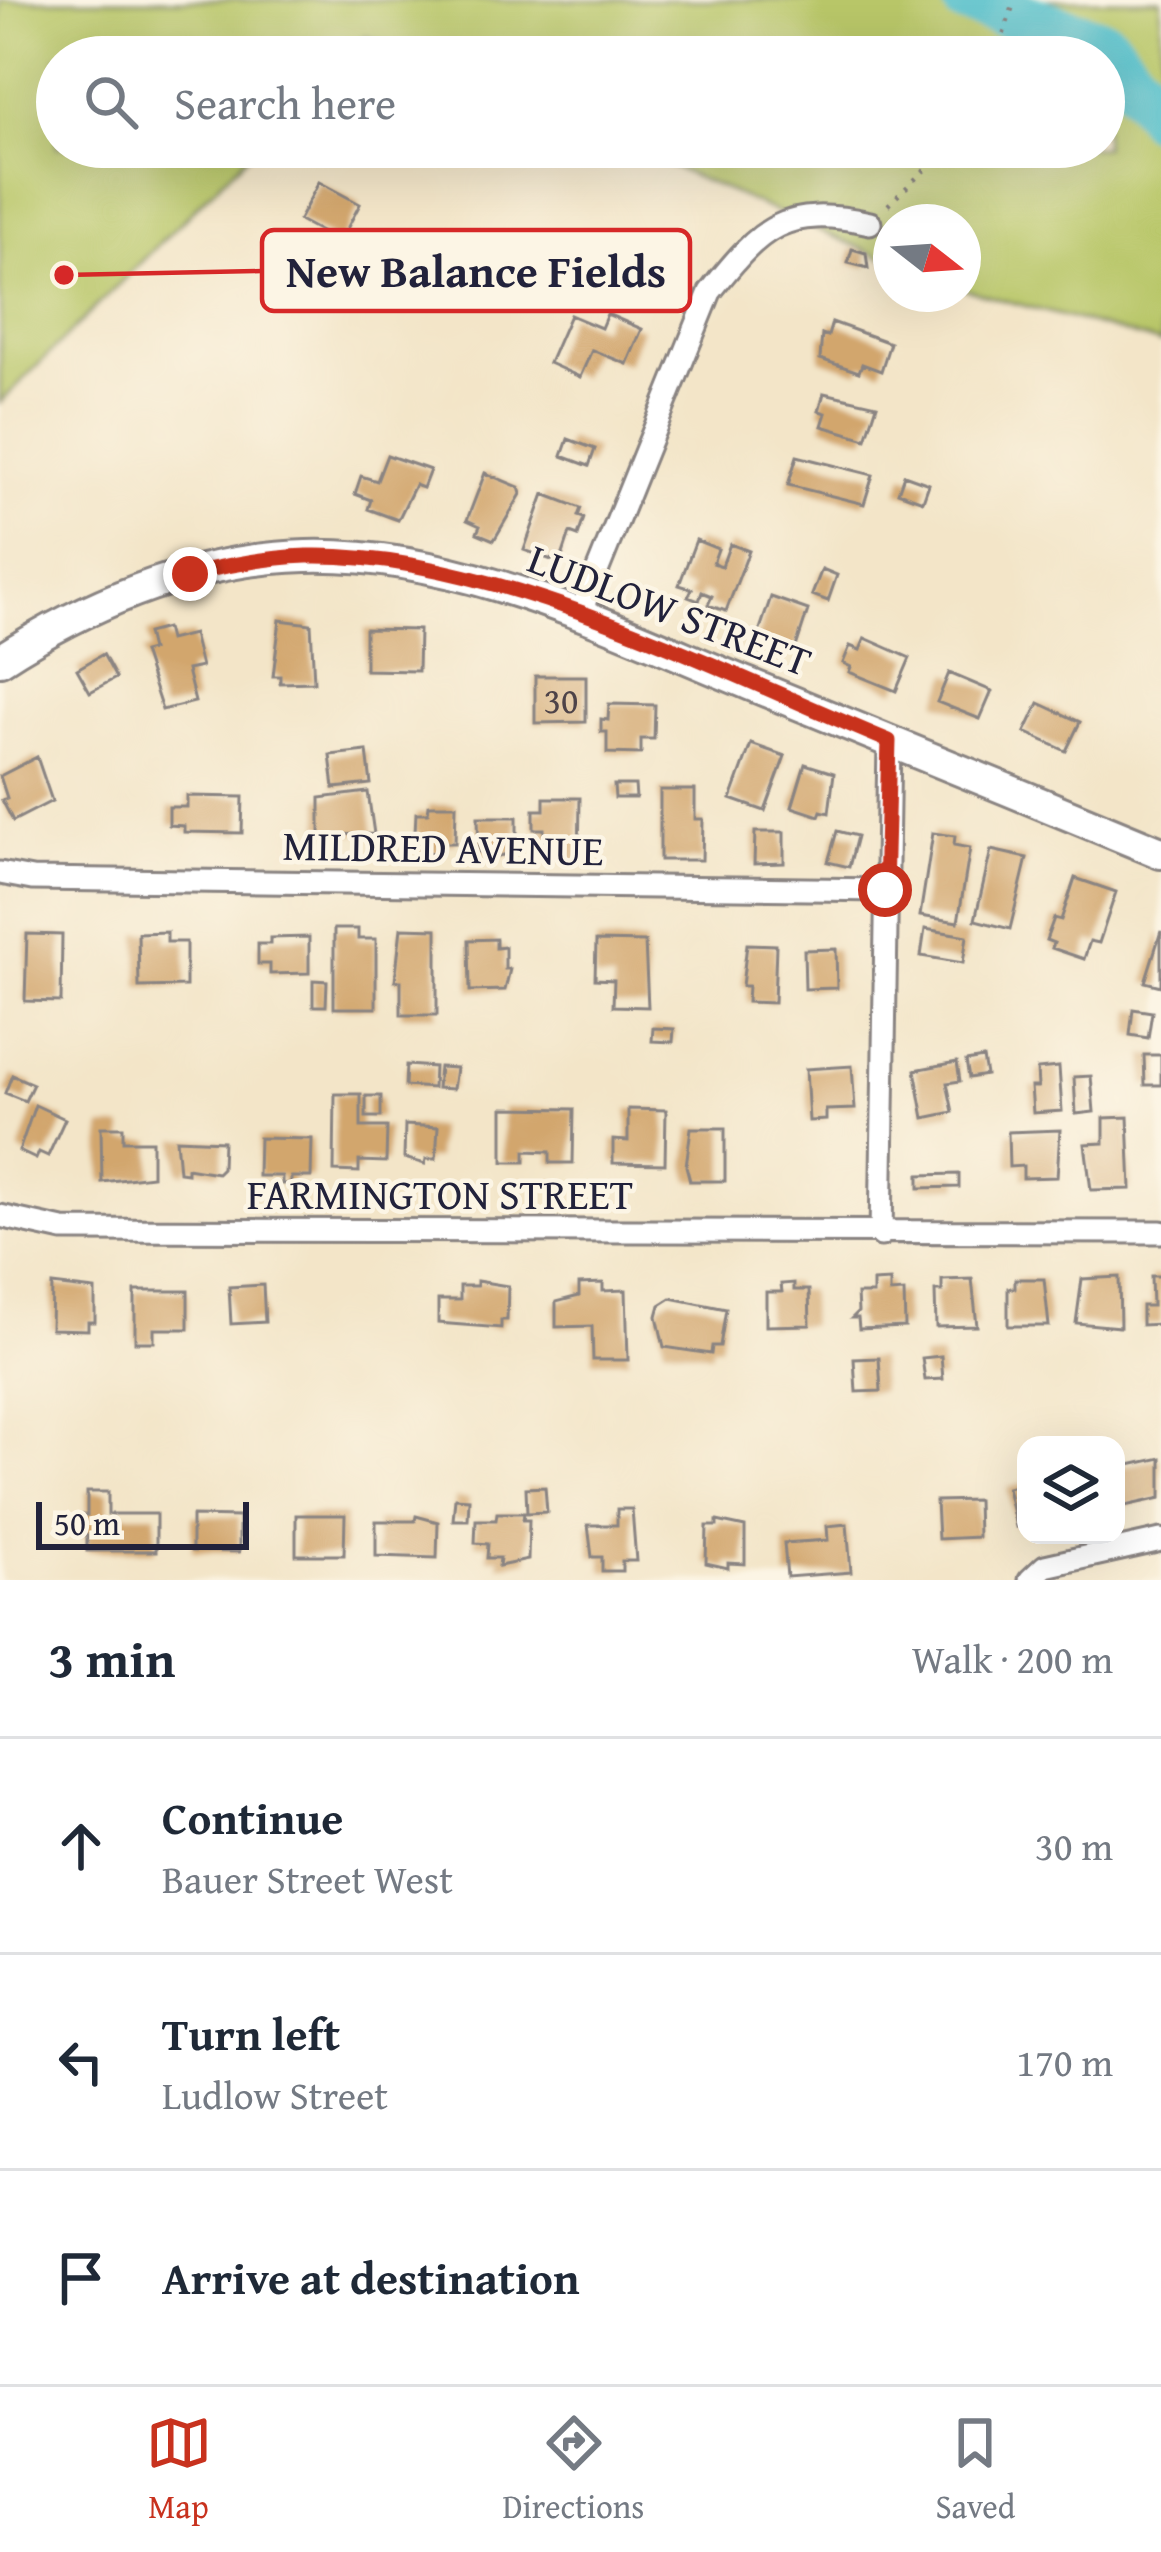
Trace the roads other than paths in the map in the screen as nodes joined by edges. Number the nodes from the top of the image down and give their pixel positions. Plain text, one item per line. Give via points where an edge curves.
1 (870, 223) road end
2 (579, 616) junction
3 (0, 660) edge
4 (889, 741) junction
5 (1161, 853) edge
6 (0, 873) edge
7 (885, 890) junction
8 (0, 1216) edge
9 (1161, 1232) edge
10 (881, 1235) junction
11 (1161, 1540) edge
12 (1030, 1580) edge

1 - 2 street via 823,213 779,223 710,292
2 - 3 street, LUDLOW STREET via 416,566 306,556 248,561 134,591
2 - 4 street, LUDLOW STREET
4 - 5 street, LUDLOW STREET
4 - 7 street
6 - 7 street, MILDRED AVENUE via 444,888
7 - 10 street
8 - 10 street, FARMINGTON STREET via 63,1230
9 - 10 street, FARMINGTON STREET
11 - 12 street via 1045,1566

